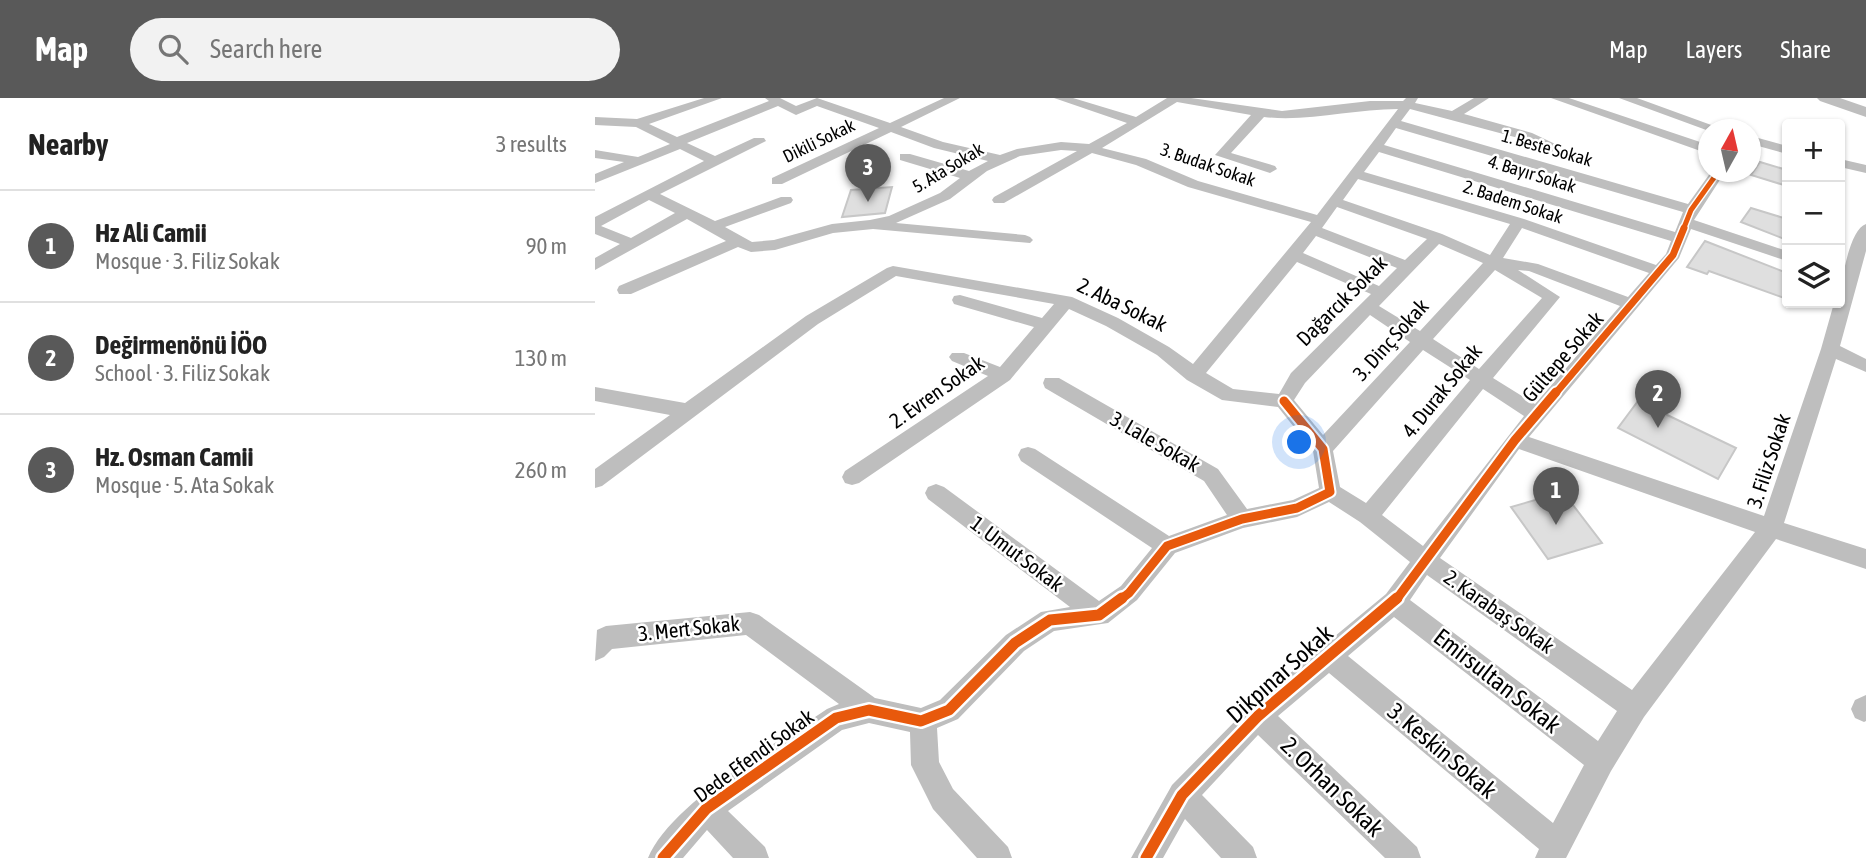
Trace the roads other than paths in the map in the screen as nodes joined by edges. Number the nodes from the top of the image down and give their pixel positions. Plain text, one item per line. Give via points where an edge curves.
1 (716, 98) edge
2 (954, 98) edge
3 (1061, 98) edge
4 (1174, 98) edge
5 (1483, 98) edge
6 (1557, 98) edge
7 (1625, 98) edge
8 (1825, 98) edge
9 (774, 100) edge
10 (823, 100) edge
11 (1410, 101) edge
12 (1261, 113) junction
13 (1866, 113) edge
14 (1454, 115) junction
15 (595, 121) edge
16 (1138, 122) junction
17 (1393, 122) junction
18 (638, 123) junction
19 (1698, 123) edge
20 (887, 128) junction
21 (759, 141) dead end
22 (679, 143) junction
23 (1761, 143) edge
24 (1374, 146) junction
25 (1698, 146) edge
26 (1088, 147) junction
27 (1782, 149) edge
28 (1565, 154) dead end
29 (595, 155) edge
30 (905, 157) dead end
31 (998, 159) junction
32 (638, 160) junction
33 (714, 161) junction
34 (1845, 164) edge
35 (1270, 169) dead end
36 (1866, 169) edge
37 (1554, 170) junction
38 (1354, 173) junction
39 (970, 176) junction
40 (596, 179) edge
41 (777, 181) dead end
42 (1712, 182) edge
43 (621, 187) dead end
44 (648, 194) junction
45 (1535, 195) junction
46 (786, 200) dead end
47 (999, 200) dead end
48 (1333, 201) junction
49 (686, 213) junction
50 (1522, 216) junction
51 (1685, 223) junction
52 (870, 225) junction
53 (1315, 225) junction
54 (595, 226) edge
55 (714, 226) junction
56 (1866, 229) edge
57 (1437, 237) junction
58 (1025, 240) dead end
59 (633, 244) junction
60 (744, 244) junction
61 (1782, 254) edge
62 (1294, 255) junction
63 (1493, 262) junction
64 (595, 265) edge
65 (1408, 267) junction
66 (1659, 271) junction
67 (1845, 273) edge
68 (625, 290) dead end
69 (960, 300) dead end
70 (1375, 300) junction
71 (1066, 301) junction
72 (1632, 305) junction
73 (1838, 308) edge
74 (1045, 324) junction
75 (1419, 341) junction
76 (1830, 349) junction
77 (958, 357) dead end
78 (1866, 366) edge
79 (1003, 375) junction
80 (1195, 375) junction
81 (1479, 379) junction
82 (1052, 383) dead end
83 (604, 395) edge
84 (1284, 401) junction
85 (595, 410) edge
86 (689, 411) junction
87 (1536, 414) junction
88 (1515, 440) junction
89 (1323, 449) junction
90 (1028, 455) dead end
91 (852, 477) dead end
92 (595, 480) edge
93 (1330, 492) junction
94 (936, 493) dead end
95 (1368, 516) junction
96 (1242, 519) junction
97 (1771, 528) junction
98 (1167, 546) junction
99 (1866, 559) edge
100 (1425, 560) junction
101 (1394, 602) junction
102 (1098, 615) junction
103 (601, 643) edge
104 (1328, 656) junction
105 (1635, 708) junction
106 (869, 710) junction
107 (1258, 716) junction
108 (923, 720) junction
109 (1601, 761) junction
110 (1182, 795) junction
111 (706, 809) junction
112 (1553, 852) edge
113 (663, 858) edge
114 (754, 858) edge
115 (997, 858) edge
116 (1146, 858) edge
117 (1242, 858) edge
118 (1406, 858) edge

1 - 18 street
2 - 20 street, Dikili Sokak
3 - 16 street
4 - 12 street
4 - 16 street
5 - 14 street
6 - 25 street
7 - 19 street
8 - 13 street
9 - 10 street via 796,111
9 - 22 street
10 - 20 street
11 - 12 street via 1282,115
11 - 14 street
11 - 17 street
12 - 35 street via 1222,155
14 - 28 street via 1527,136
15 - 18 street
16 - 26 street
17 - 24 street
17 - 37 street, 1. Beste Sokak
18 - 22 street
20 - 31 street
20 - 41 street, Dikili Sokak
21 - 33 street
22 - 32 street
22 - 33 street
23 - 27 street
24 - 38 street
24 - 45 street, 4. Bayır Sokak
26 - 31 street, 5. Ata Sokak via 1037,149
26 - 47 street
26 - 53 street, 3. Budak Sokak
29 - 32 street
30 - 39 street
31 - 39 street, 5. Ata Sokak
32 - 40 street
33 - 44 street
34 - 36 street
37 - 45 street, 3. Dinç Sokak
37 - 51 street, 1. Beste Sokak
38 - 48 street
38 - 50 street, 2. Badem Sokak
39 - 52 street, 5. Ata Sokak via 945,196
40 - 43 street
42 - 51 street, Gültepe Sokak
44 - 49 street
44 - 54 street
45 - 50 street, 3. Dinç Sokak
45 - 51 street, 4. Bayır Sokak
46 - 55 street
48 - 53 street
48 - 57 street
49 - 55 street
49 - 59 street
50 - 63 street, 3. Dinç Sokak
50 - 66 street, 2. Badem Sokak
51 - 61 street
51 - 66 street, Gültepe Sokak via 1673,256
52 - 58 street
52 - 60 street, 5. Ata Sokak via 832,229 775,245
53 - 62 street
53 - 65 street, 3. Budak Sokak
54 - 59 street
55 - 60 street
56 - 67 street, 3. Filiz Sokak
57 - 63 street
57 - 65 street, Dağarcık Sokak
59 - 64 street
60 - 68 street, 5. Ata Sokak
62 - 70 street
62 - 80 street
63 - 72 street via 1532,267
63 - 75 street, 3. Dinç Sokak
63 - 81 street, 4. Durak Sokak via 1552,297
65 - 70 street, Dağarcık Sokak
66 - 72 street, Gültepe Sokak
69 - 74 street
70 - 75 street
70 - 84 street, Dağarcık Sokak via 1298,378
71 - 74 street, 2. Evren Sokak
71 - 80 street, 2. Aba Sokak via 1163,351
71 - 86 street, 2. Aba Sokak via 893,271 812,320
72 - 87 street, Gültepe Sokak
73 - 76 street, 3. Filiz Sokak
74 - 79 street, 2. Evren Sokak
75 - 81 street
75 - 89 street, 3. Dinç Sokak
76 - 78 street
76 - 97 street, 3. Filiz Sokak
77 - 79 street
79 - 91 street, 2. Evren Sokak
80 - 84 street, 2. Aba Sokak via 1229,395
81 - 87 street
81 - 95 street, 4. Durak Sokak
82 - 96 street, 3. Lale Sokak via 1211,475
83 - 85 street
83 - 86 street
84 - 89 street
86 - 92 street
87 - 88 street, Gültepe Sokak
88 - 97 street, 3. Filiz Sokak
88 - 100 street, Gültepe Sokak
89 - 93 street
90 - 98 street
93 - 95 street, 2. Karabaş Sokak
93 - 96 street via 1297,508
94 - 102 street, 1. Umut Sokak
95 - 100 street, 2. Karabaş Sokak
96 - 98 street
97 - 99 street
97 - 105 street
98 - 102 street via 1129,593
100 - 101 street, Dikpınar Sokak
100 - 105 street, 2. Karabaş Sokak
101 - 104 street, Dikpınar Sokak
101 - 109 street, Emirsultan Sokak
102 - 108 street via 1050,620 1015,643 949,710
103 - 106 street, 3. Mert Sokak via 750,623
104 - 107 street, Dikpınar Sokak
104 - 112 street, 3. Keskin Sokak
105 - 109 street
106 - 108 street, Dede Efendi Sokak
106 - 111 street, Dede Efendi Sokak via 836,718
107 - 110 street, Dikpınar Sokak
107 - 118 street, 2. Orhan Sokak
108 - 115 street via 925,765 943,799
109 - 112 street
110 - 116 street, Dikpınar Sokak
110 - 117 street
111 - 113 street, Dede Efendi Sokak
111 - 114 street

